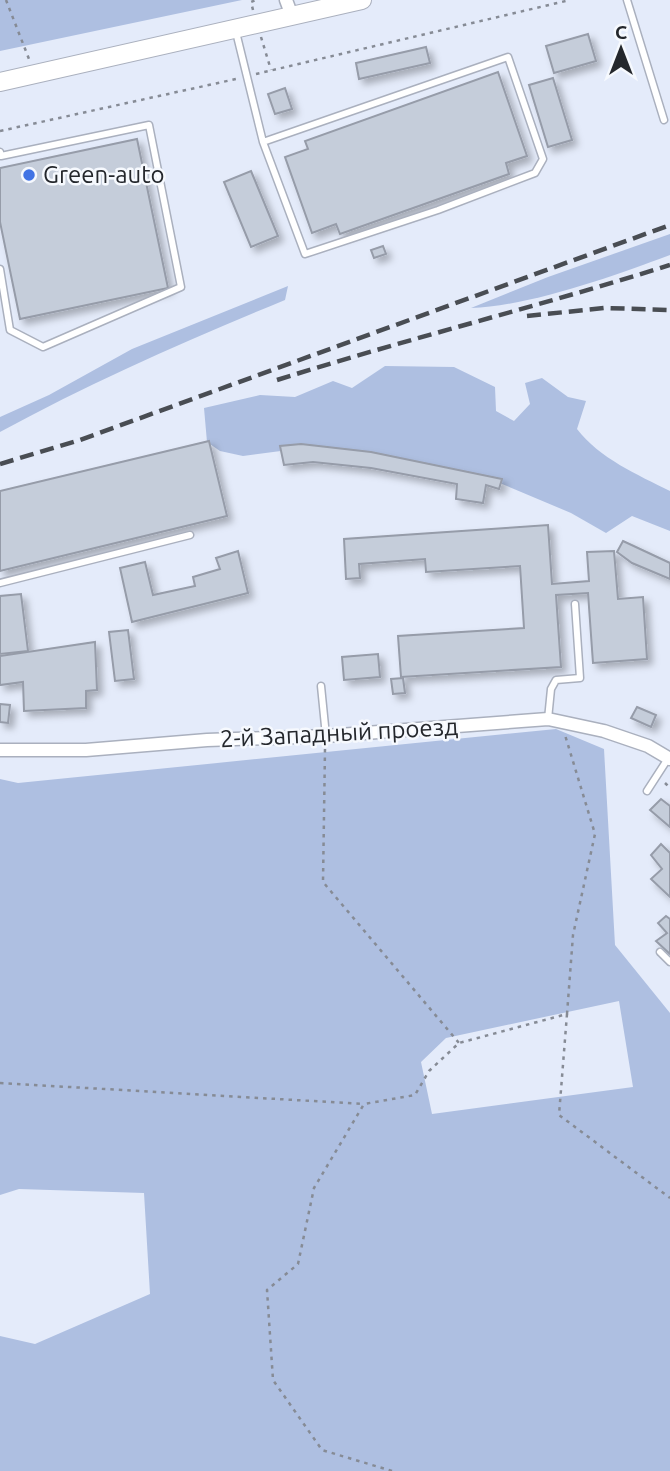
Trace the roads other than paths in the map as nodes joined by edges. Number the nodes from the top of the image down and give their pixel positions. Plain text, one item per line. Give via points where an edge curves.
1 (362, 0) edge
2 (627, 0) edge
3 (289, 8) edge
4 (235, 30) junction
5 (0, 82) edge
6 (664, 120) dead end
7 (263, 142) junction
8 (0, 152) edge
9 (0, 269) edge
10 (190, 536) dead end
11 (0, 583) edge
12 (575, 604) dead end
13 (321, 687) dead end
14 (554, 720) junction
15 (326, 736) junction
16 (0, 750) edge
17 (670, 758) edge
18 (647, 791) dead end
19 (660, 952) dead end
20 (670, 962) edge

1 - 3 main road
2 - 6 lane
3 - 4 main road via 258,25
4 - 5 main road
4 - 7 lane
7 - 7 lane via 305,254 535,173 543,159 508,57
8 - 9 lane via 1,156 149,125 181,287 43,348 10,330
10 - 11 lane
12 - 14 lane via 580,678 556,680 551,689
13 - 15 lane
14 - 15 street, 2-й Западный проезд
14 - 17 street, 2-й Западный проезд via 604,731
15 - 16 street, 2-й Западный проезд via 86,750
17 - 18 lane
19 - 20 lane

